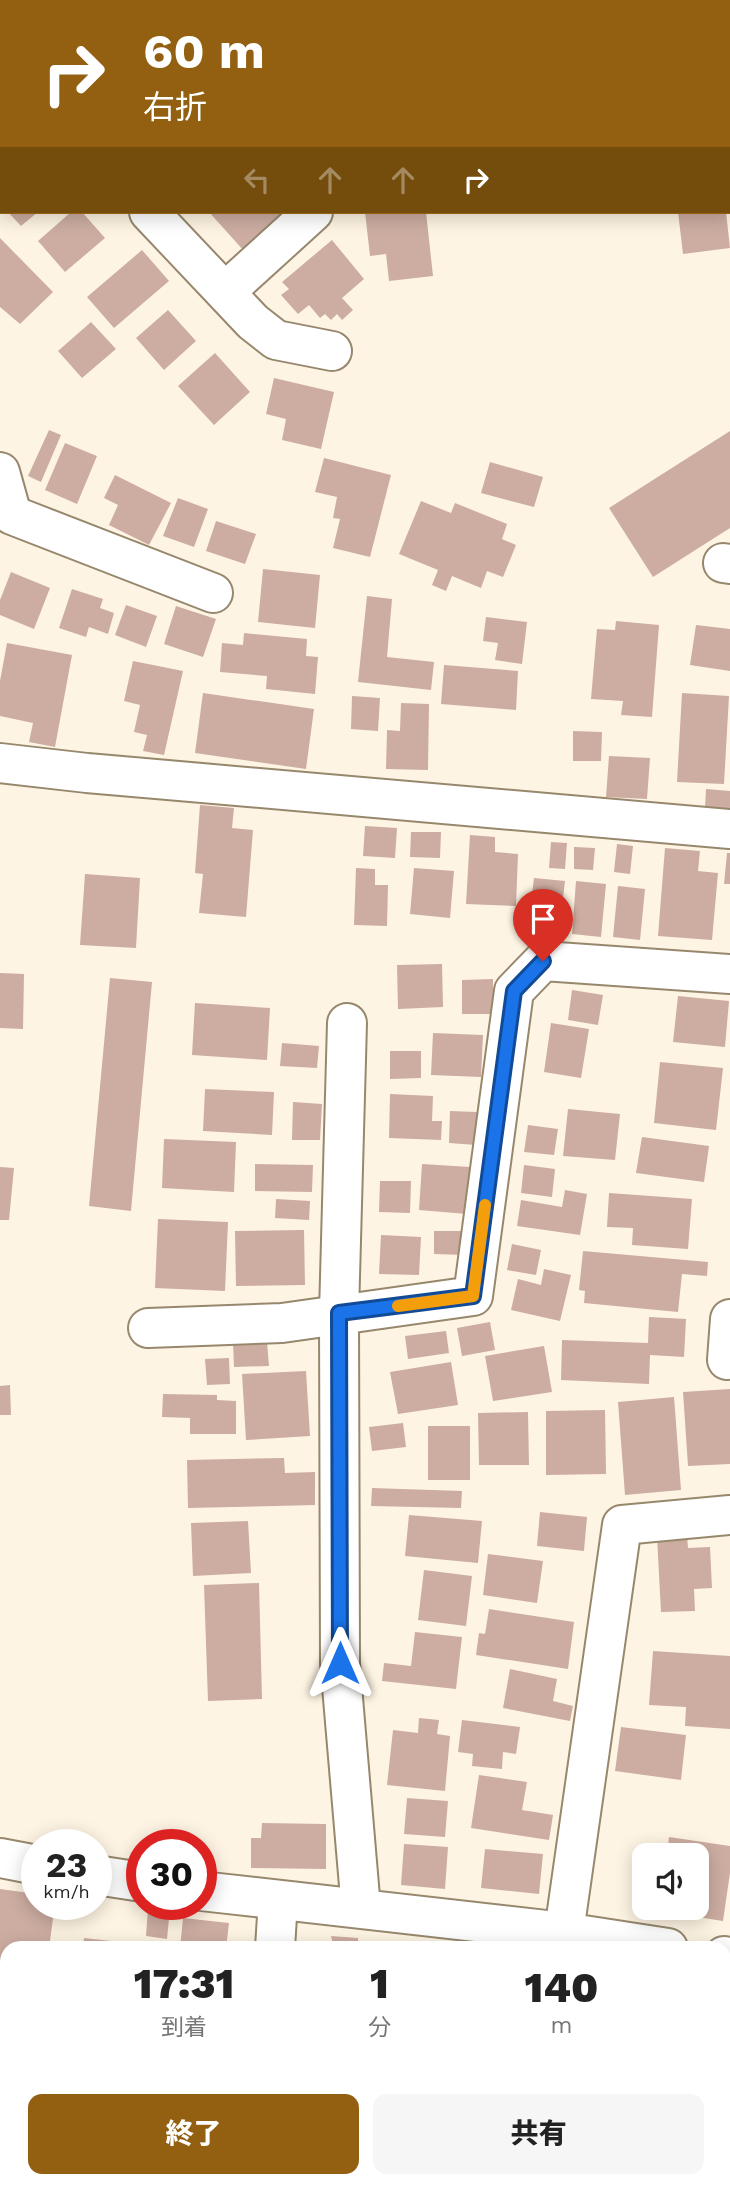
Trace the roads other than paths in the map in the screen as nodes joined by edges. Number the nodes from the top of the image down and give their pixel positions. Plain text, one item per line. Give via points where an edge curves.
1 (151, 214) edge
2 (311, 214) edge
3 (225, 292) junction
4 (332, 351) dead end
5 (0, 472) edge
6 (213, 593) dead end
7 (0, 763) edge
8 (730, 829) edge
9 (730, 974) edge
10 (347, 1023) dead end
11 (339, 1313) junction
12 (730, 1320) edge
13 (148, 1328) dead end
14 (727, 1360) dead end
15 (730, 1515) edge
16 (0, 1858) edge
17 (21, 1862) edge
18 (217, 1893) edge
19 (278, 1900) junction
20 (361, 1909) junction
21 (564, 1932) junction
22 (275, 1941) edge
23 (622, 1941) edge

1 - 3 street
2 - 3 street
3 - 4 street via 276,340
5 - 6 street via 12,515
7 - 8 street
9 - 11 street via 543,961 514,991 473,1296
10 - 11 street
11 - 13 street via 282,1323
11 - 20 street via 340,1663
12 - 14 street
15 - 21 street via 622,1525
16 - 17 street
18 - 19 street
19 - 20 street
19 - 22 street
20 - 21 street
21 - 23 street

